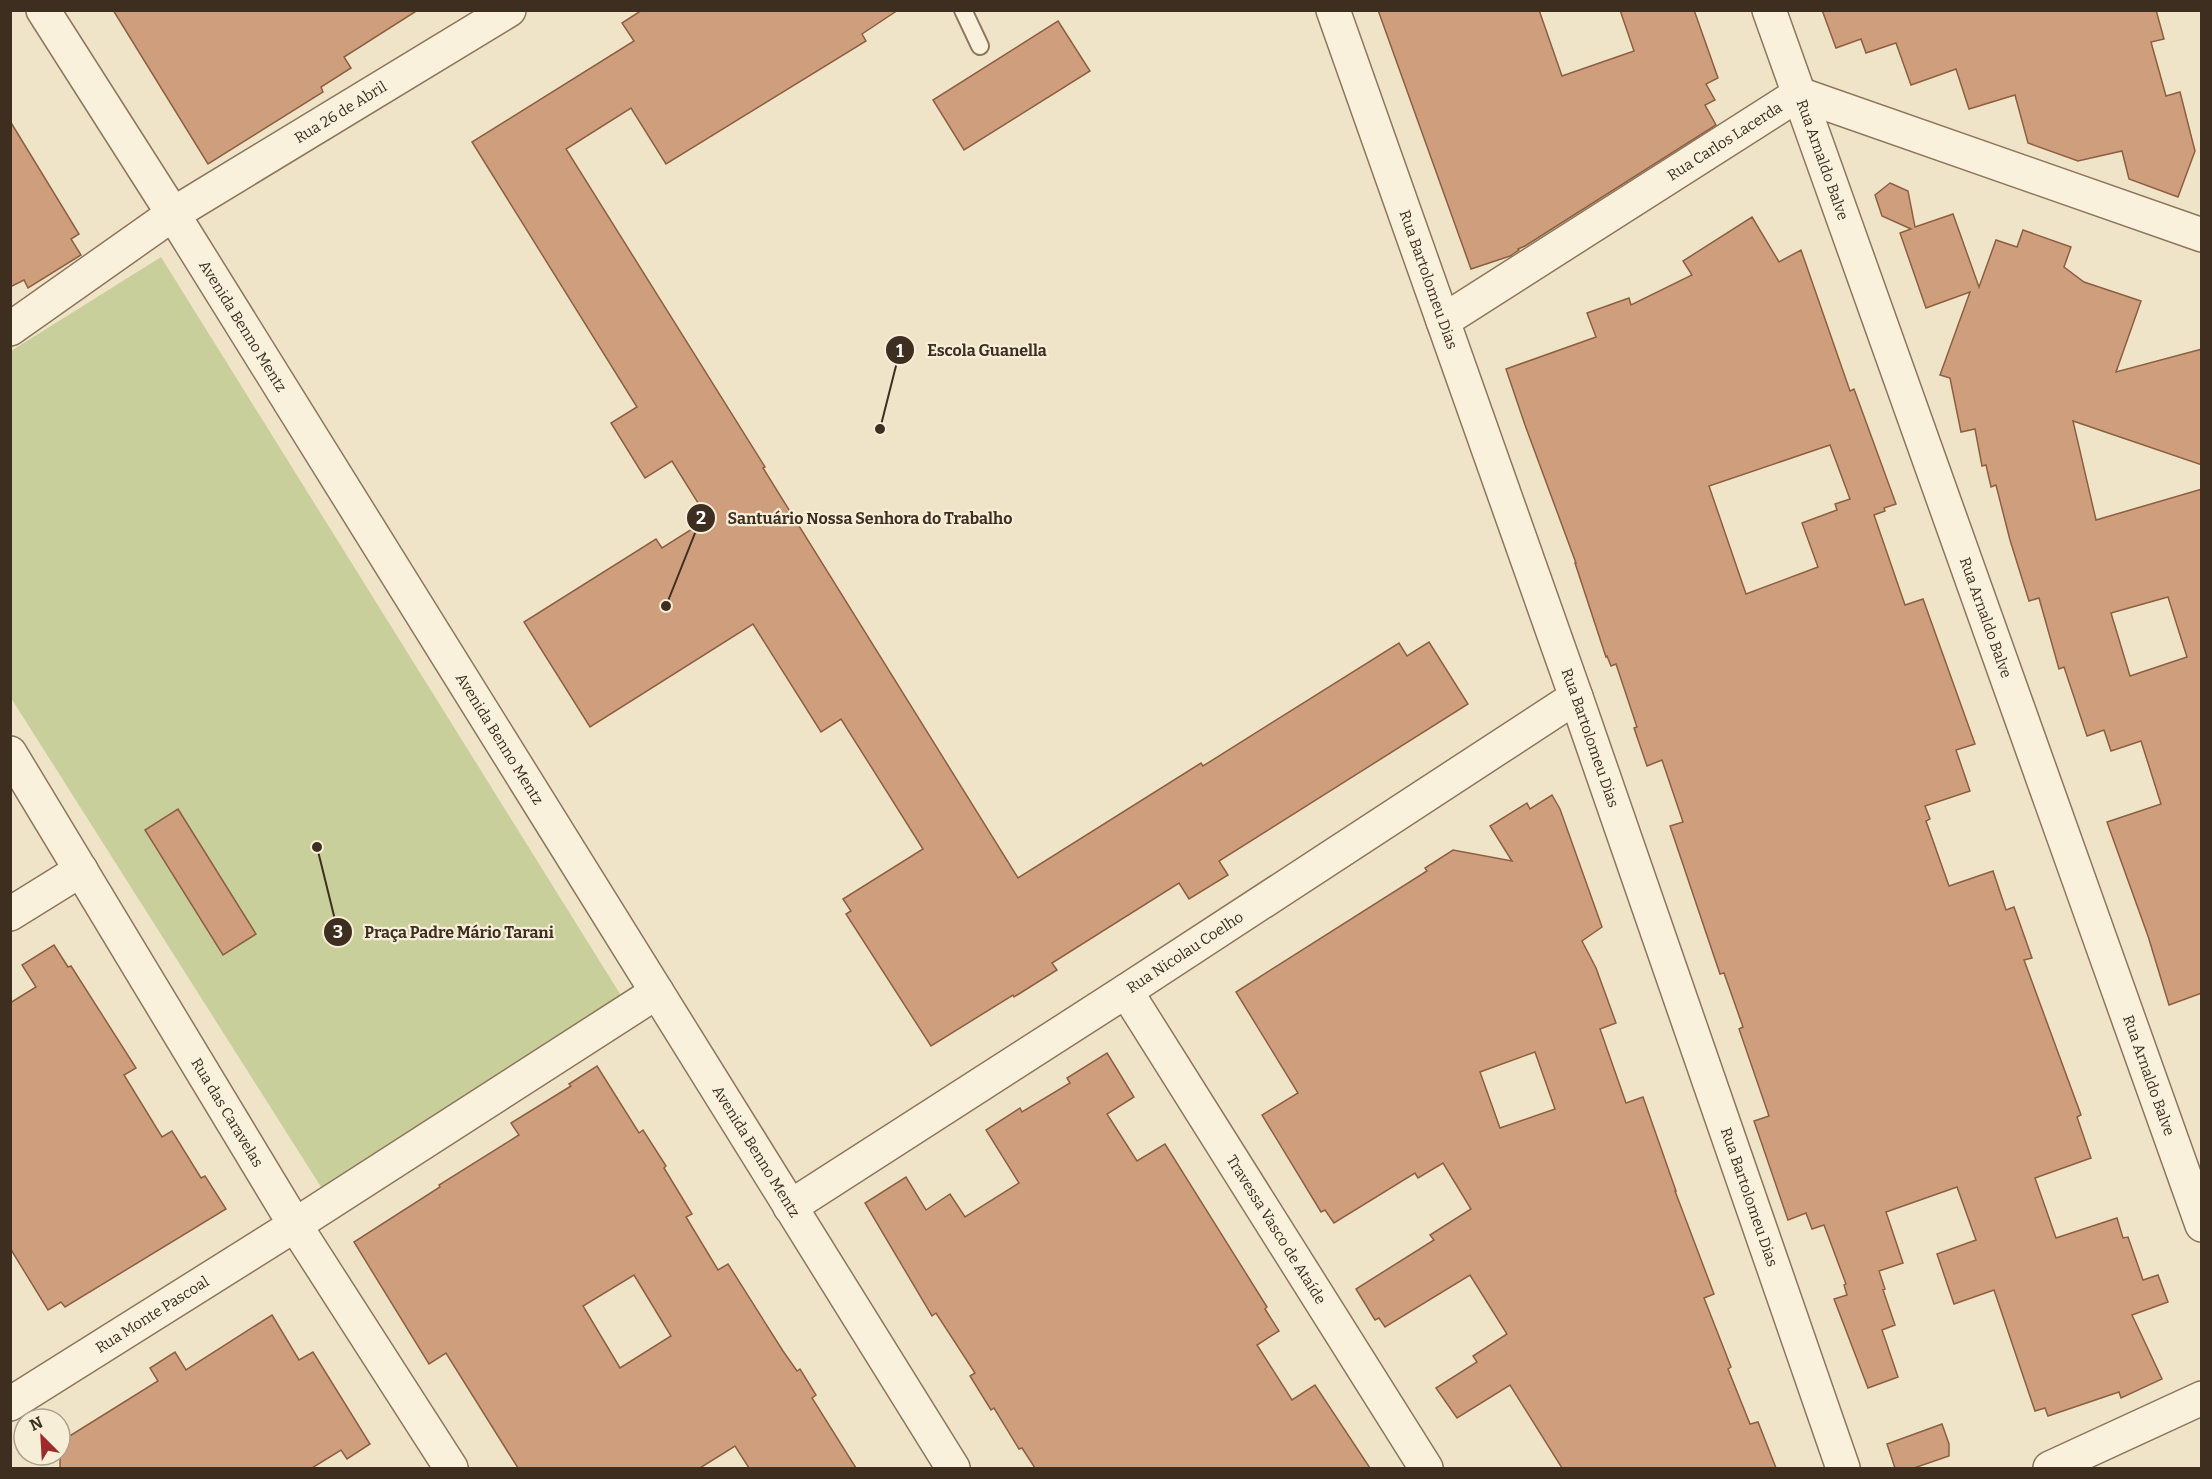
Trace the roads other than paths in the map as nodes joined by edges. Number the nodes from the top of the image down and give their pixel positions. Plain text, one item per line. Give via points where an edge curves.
1 (43, 10) edge
2 (963, 10) edge
3 (1333, 10) edge
4 (1770, 10) edge
5 (507, 11) edge
6 (980, 46) dead end
7 (1799, 94) junction
8 (173, 214) junction
9 (2202, 235) edge
10 (1443, 321) junction
11 (10, 329) edge
12 (1576, 697) junction
13 (10, 753) edge
14 (81, 870) junction
15 (10, 914) edge
16 (1126, 991) junction
17 (657, 992) junction
18 (790, 1207) junction
19 (295, 1225) junction
20 (2202, 1225) edge
21 (2202, 1398) edge
22 (10, 1404) edge
23 (451, 1468) edge
24 (953, 1468) edge
25 (1426, 1468) edge
26 (1843, 1468) edge
27 (2050, 1468) edge

1 - 8 street, Avenida Benno Mentz
2 - 6 lane
3 - 10 street, Rua Bartolomeu Dias
4 - 7 street, Rua Arnaldo Balve
5 - 8 street, Rua 26 de Abril
7 - 9 street, Rua Carlos Lacerda
7 - 10 street, Rua Carlos Lacerda
7 - 20 street, Rua Arnaldo Balve
8 - 11 street, Rua 26 de Abril
8 - 17 street, Avenida Benno Mentz
10 - 12 street, Rua Bartolomeu Dias
12 - 16 street, Rua Nicolau Coelho
12 - 26 street, Rua Bartolomeu Dias
13 - 14 street, Rua das Caravelas
14 - 15 street
14 - 19 street, Rua das Caravelas
16 - 18 street, Rua Nicolau Coelho
16 - 25 street, Travessa Vasco de Ataíde
17 - 18 street, Avenida Benno Mentz
17 - 19 street, Rua Monte Pascoal
18 - 24 street, Avenida Benno Mentz
19 - 22 street, Rua Monte Pascoal
19 - 23 street, Rua das Caravelas
21 - 27 street

